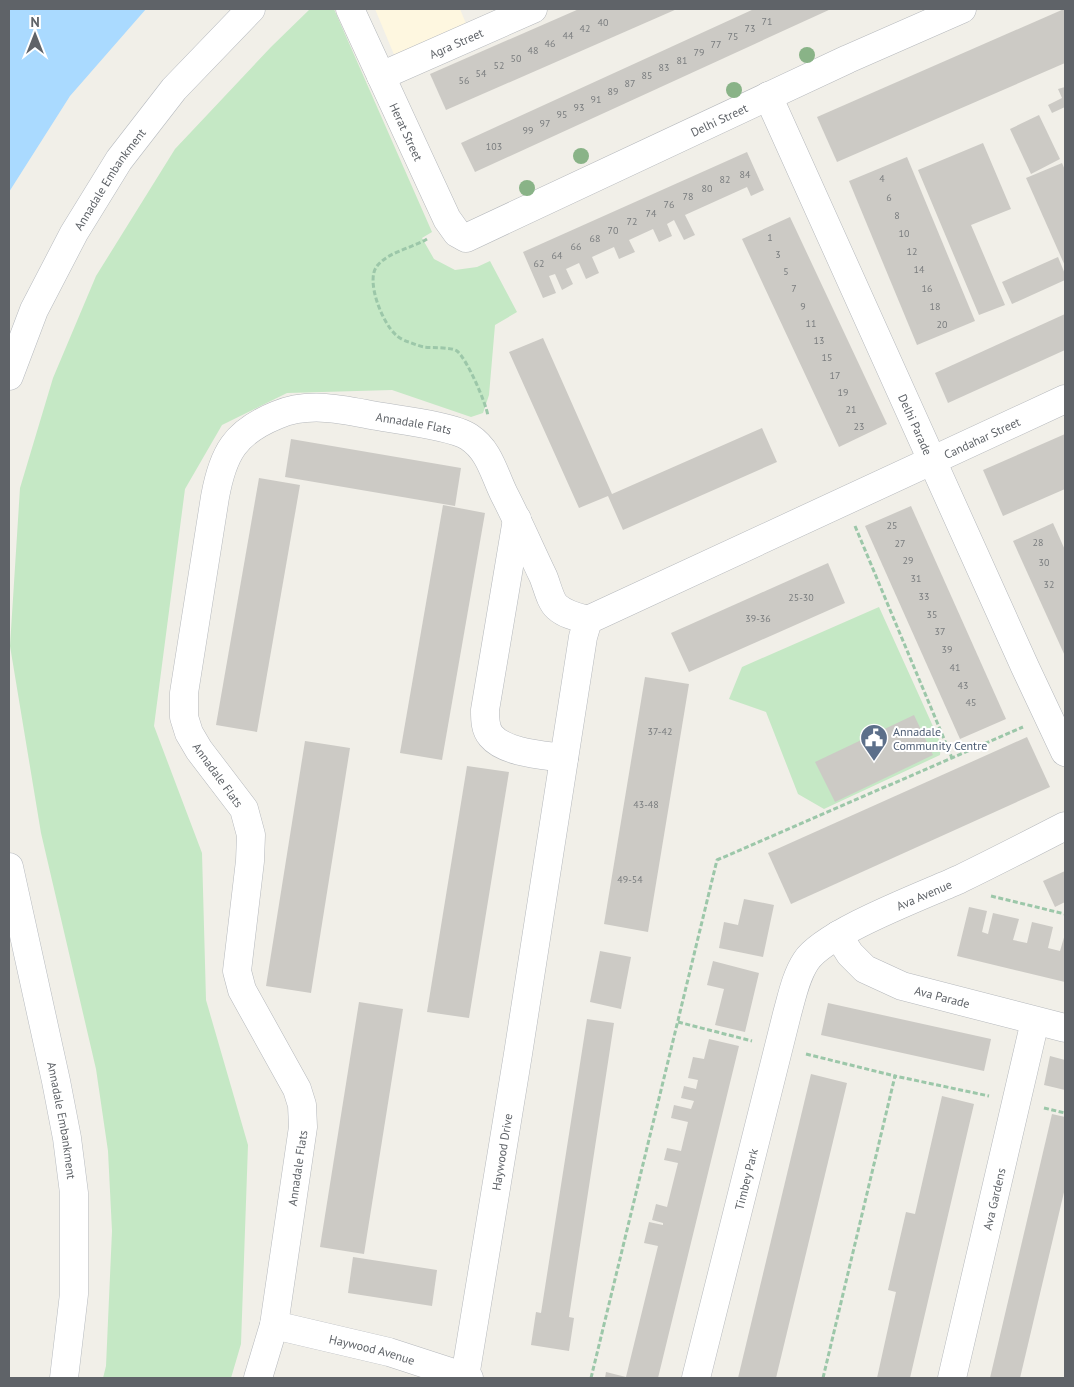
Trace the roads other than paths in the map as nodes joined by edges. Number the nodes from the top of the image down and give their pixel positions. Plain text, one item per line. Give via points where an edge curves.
1 (251, 9) edge
2 (350, 9) edge
3 (533, 9) edge
4 (962, 9) edge
5 (380, 76) junction
6 (768, 96) junction
7 (464, 229) joint
8 (9, 376) edge
9 (1065, 399) edge
10 (932, 459) junction
11 (517, 519) junction
12 (588, 620) junction
13 (1065, 752) edge
14 (564, 758) junction
15 (1065, 826) edge
16 (9, 867) edge
17 (838, 935) junction
18 (797, 980) joint
19 (1035, 1020) junction
20 (1065, 1028) edge
21 (274, 1325) junction
22 (64, 1378) edge
23 (258, 1378) edge
24 (467, 1378) edge
25 (696, 1378) edge
26 (952, 1378) edge

1 - 8 street, Annadale Embankment via 174,90 119,160 74,233 38,302
2 - 5 street, Herat Street
3 - 5 street, Agra Street
4 - 6 street, Delhi Street
5 - 7 street, Herat Street via 447,219
6 - 7 street, Delhi Street
6 - 10 street, Delhi Parade
9 - 10 street, Candahar Street
10 - 12 street, Candahar Street
10 - 13 street, Delhi Parade
11 - 12 street, Annadale Flats via 556,606 572,616
11 - 14 street via 485,725 490,736 502,746
11 - 21 street, Annadale Flats via 489,458 468,436 444,428 332,408 305,407 259,422 227,454 219,476 184,693 184,717 199,750 244,809 251,835 238,971 242,990 297,1088 302,1105 303,1127
12 - 14 street
14 - 24 street, Haywood Drive
15 - 17 street, Ava Avenue
16 - 22 street, Annadale Embankment via 67,1138 74,1193 74,1294
17 - 18 street, Ava Avenue via 806,960
17 - 19 street, Ava Parade via 865,969 902,986
18 - 25 street, Timbey Park
19 - 20 street, Ava Parade
19 - 26 street, Ava Gardens
21 - 23 street, Annadale Flats
21 - 24 street, Haywood Avenue via 389,1352

